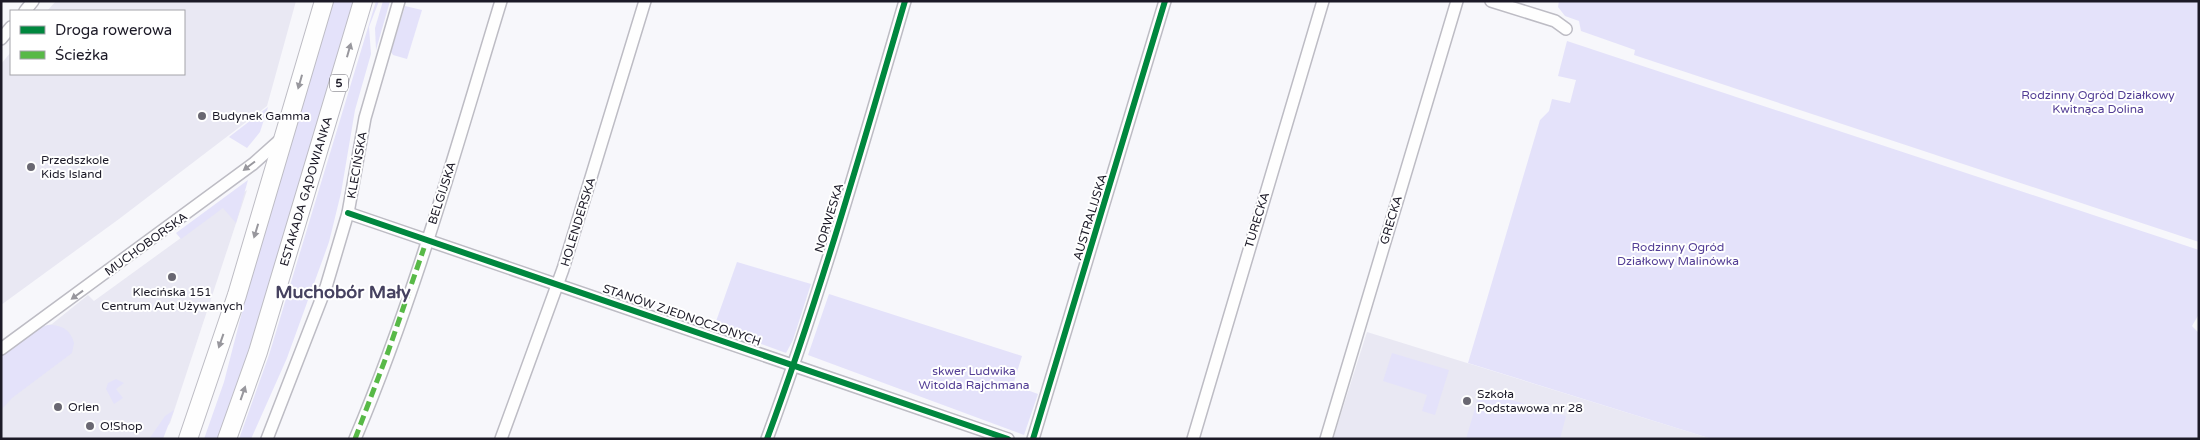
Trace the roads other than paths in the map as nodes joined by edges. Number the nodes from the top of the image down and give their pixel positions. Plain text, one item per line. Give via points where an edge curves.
1 (324, 1) edge
2 (363, 1) edge
3 (399, 1) edge
4 (501, 1) edge
5 (645, 1) edge
6 (905, 1) edge
7 (1166, 1) edge
8 (1323, 1) edge
9 (1457, 1) edge
10 (1491, 1) edge
11 (10, 28) edge
12 (1566, 29) dead end
13 (1, 39) edge
14 (285, 134) junction
15 (348, 213) junction
16 (427, 239) junction
17 (558, 284) junction
18 (1, 349) edge
19 (794, 366) junction
20 (188, 439) edge
21 (227, 439) edge
22 (267, 439) edge
23 (355, 439) edge
24 (501, 439) edge
25 (767, 439) edge
26 (1008, 439) edge
27 (1033, 439) edge
28 (1193, 439) edge
29 (1326, 439) edge

1 -> 14 main road
21 -> 2 main road, ESTAKADA GĄDOWIANKA / 5 via 258,352
3 - 15 street, KLECIŃSKA via 365,118
4 - 16 street, BELGIJSKA
5 - 17 street, HOLENDERSKA
6 - 19 street, NORWESKA
7 - 27 street, AUSTRALIJSKA
8 - 28 street, TURECKA
9 - 29 street, GRECKA
10 - 12 street via 1555,21
11 - 13 street
14 -> 18 street, MUCHOBORSKA via 253,164
14 -> 20 main road
15 - 16 street, STANÓW ZJEDNOCZONYCH
15 - 22 street, KLECIŃSKA via 326,287
16 - 17 street, STANÓW ZJEDNOCZONYCH
16 - 23 street, BELGIJSKA
17 - 19 street, STANÓW ZJEDNOCZONYCH
17 - 24 street, HOLENDERSKA
19 - 25 street, NORWESKA
19 - 26 street, STANÓW ZJEDNOCZONYCH

